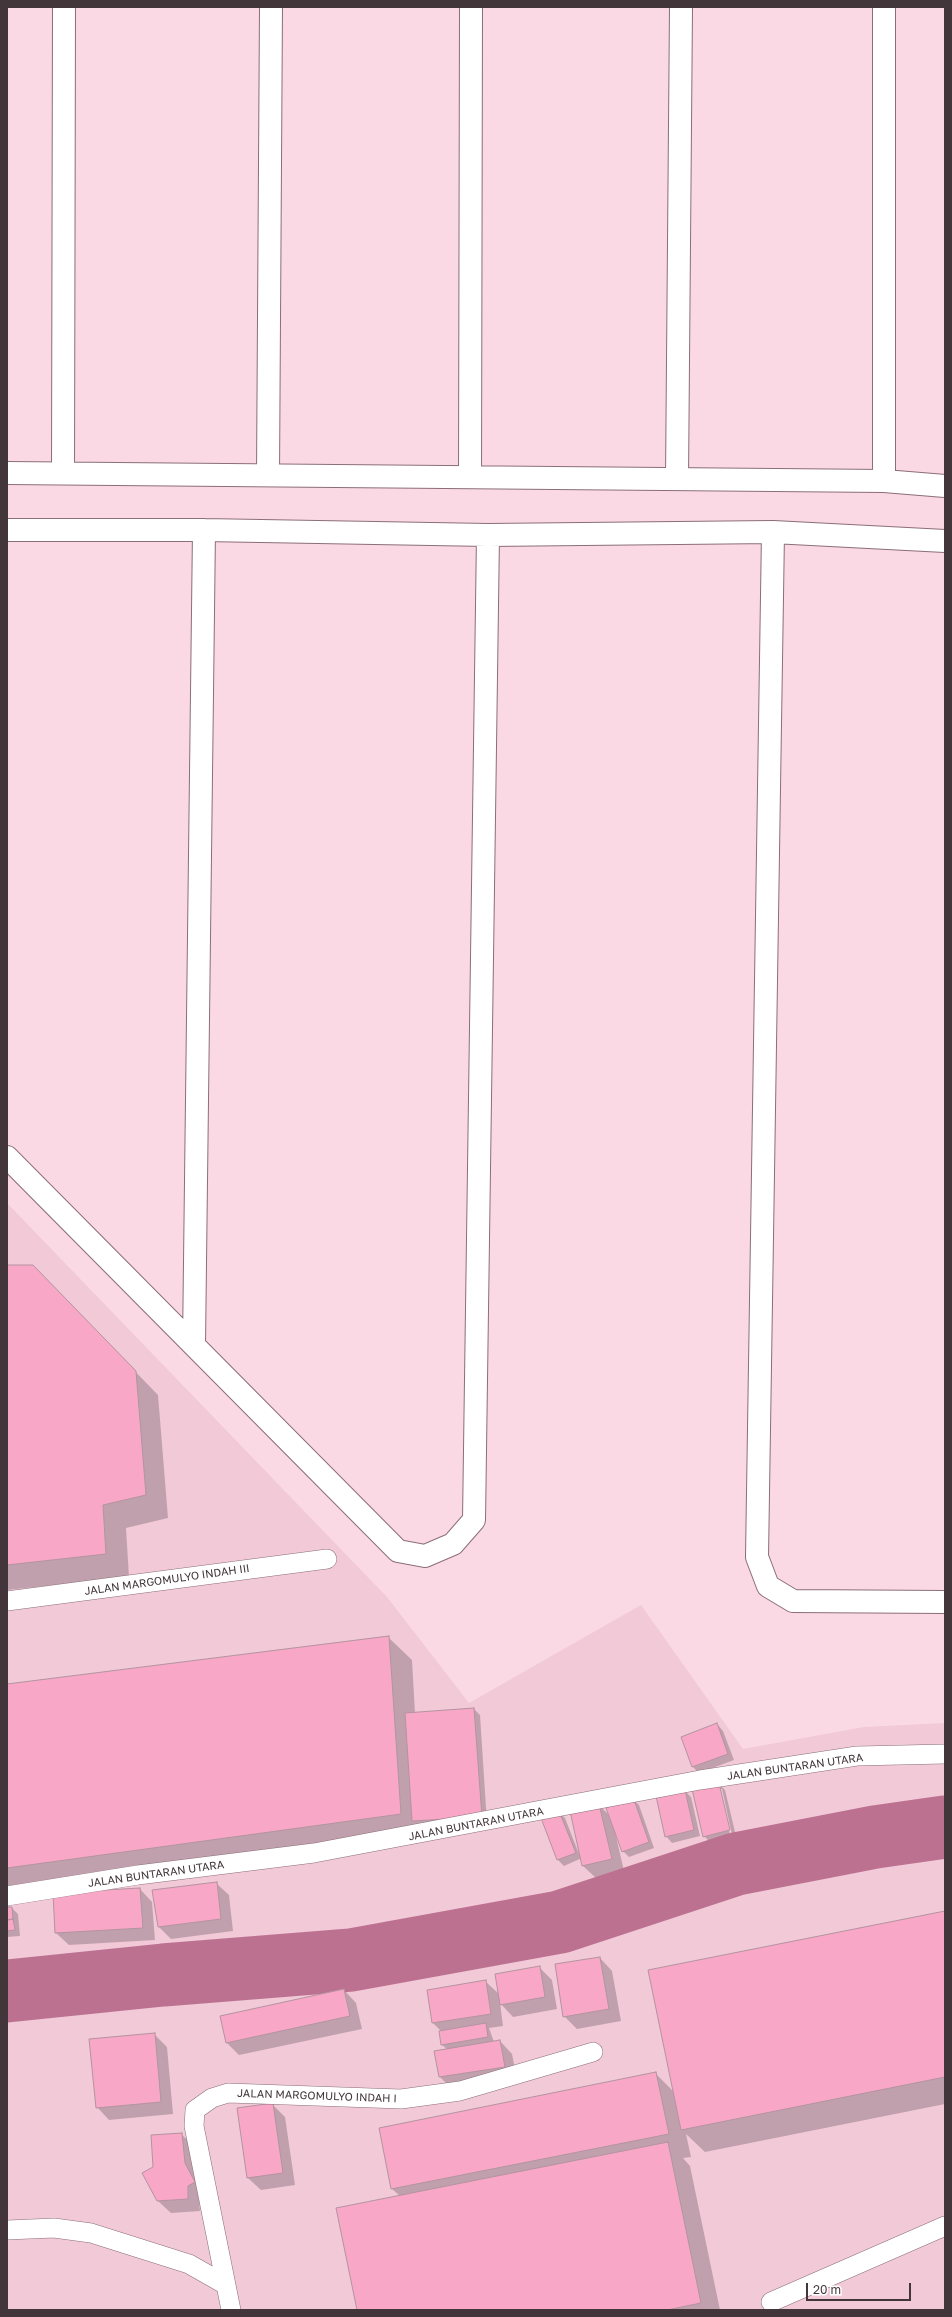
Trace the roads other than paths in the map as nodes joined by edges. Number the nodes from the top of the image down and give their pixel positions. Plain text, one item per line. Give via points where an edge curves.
1 (64, 7) edge
2 (271, 7) edge
3 (472, 7) edge
4 (681, 7) edge
5 (884, 7) edge
6 (7, 472) edge
7 (63, 473) junction
8 (268, 475) junction
9 (470, 477) junction
10 (677, 480) junction
11 (884, 481) junction
12 (945, 486) edge
13 (7, 530) edge
14 (204, 530) junction
15 (773, 532) junction
16 (488, 535) junction
17 (945, 541) edge
18 (7, 1157) edge
19 (194, 1344) junction
20 (327, 1559) dead end
21 (7, 1601) edge
22 (945, 1602) edge
23 (945, 1754) edge
24 (7, 1896) edge
25 (593, 2052) dead end
26 (945, 2226) edge
27 (7, 2230) edge
28 (226, 2285) junction
29 (772, 2302) dead end
30 (231, 2310) edge

1 - 7 street
2 - 8 street
3 - 9 street
4 - 10 street
5 - 11 street
6 - 7 street
7 - 8 street
8 - 9 street
9 - 10 street
10 - 11 street
11 - 12 street
13 - 14 street
14 - 16 street
14 - 19 street
15 - 16 street
15 - 17 street
15 - 22 street via 757,1558 768,1586 793,1601
16 - 19 street via 474,1520 453,1544 425,1556 398,1551
18 - 19 street
20 - 21 lane, JALAN MARGOMULYO INDAH III
23 - 24 lane, JALAN BUNTARAN UTARA via 857,1756 700,1780 314,1853 138,1875
25 - 28 lane, JALAN MARGOMULYO INDAH I via 460,2091 401,2099 228,2093 212,2098 195,2110 194,2126
26 - 29 lane
27 - 28 lane via 54,2228 91,2233 189,2264
28 - 30 lane, JALAN MARGOMULYO INDAH I

